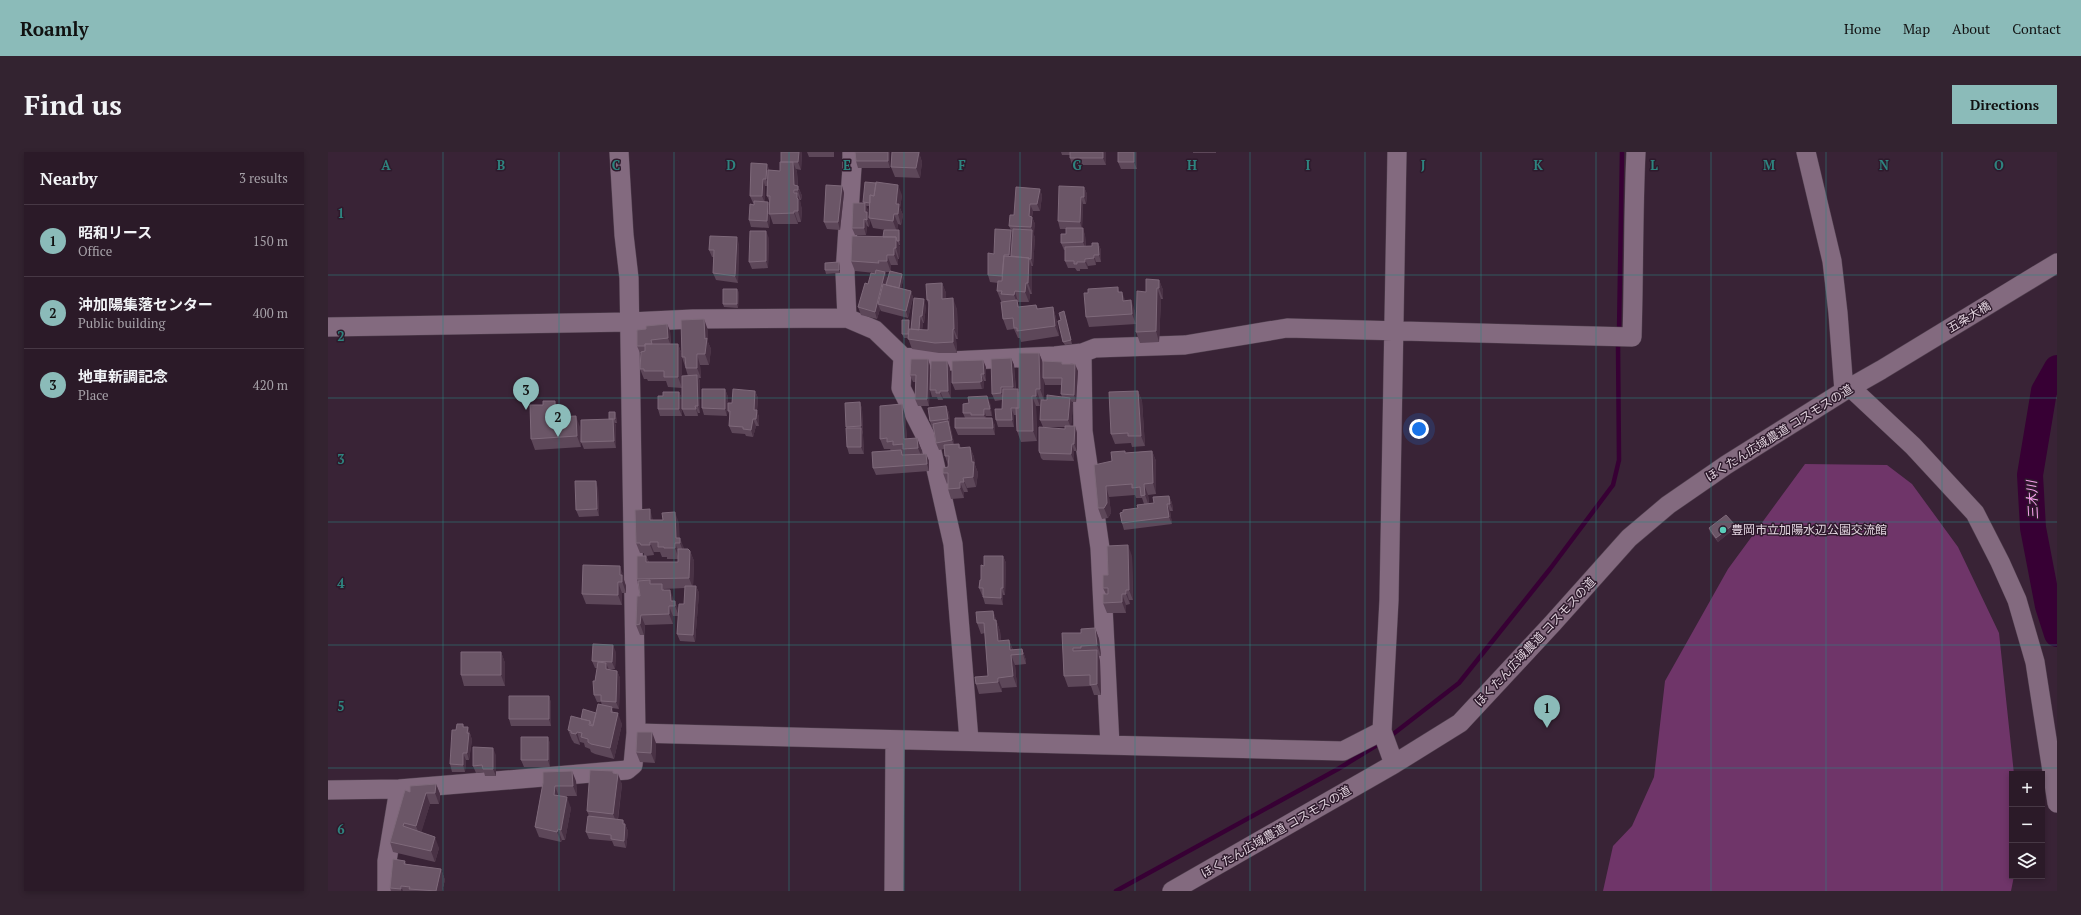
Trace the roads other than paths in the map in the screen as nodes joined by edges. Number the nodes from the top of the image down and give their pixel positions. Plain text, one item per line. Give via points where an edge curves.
1 (619, 152) edge
2 (852, 152) edge
3 (1397, 152) edge
4 (1636, 152) edge
5 (1806, 152) edge
6 (2057, 263) edge
7 (847, 318) junction
8 (630, 322) junction
9 (328, 327) edge
10 (1392, 332) junction
11 (1082, 353) junction
12 (903, 357) junction
13 (1881, 370) joint
14 (1847, 389) junction
15 (1382, 731) junction
16 (636, 733) junction
17 (895, 740) junction
18 (969, 740) junction
19 (1110, 745) junction
20 (1394, 764) junction
21 (399, 789) junction
22 (328, 790) edge
23 (2057, 803) edge
24 (387, 891) edge
25 (894, 891) edge
26 (1172, 891) edge

1 - 8 street
2 - 7 street via 845,273
3 - 10 street
4 - 10 street via 1632,337
5 - 14 street via 1832,261
6 - 13 street, 五条大橋
7 - 8 street
7 - 12 street via 875,330
8 - 9 street
8 - 16 street
10 - 11 street via 1287,328 1185,345 1096,348
10 - 15 street via 1389,600
11 - 12 street via 951,361
11 - 19 street via 1083,432 1100,548
12 - 18 street via 901,388 931,447 953,544
13 - 14 street, ほくたん広域農道 コスモスの道
14 - 20 street, ほくたん広域農道 コスモスの道 via 1726,465 1668,505 1629,538 1460,722
14 - 23 street via 1913,446 1975,513 2000,562 2017,600 2035,662
15 - 19 street via 1343,751
15 - 20 street
16 - 17 street
16 - 21 street via 633,765 628,770
17 - 18 street
17 - 25 street
18 - 19 street
20 - 26 street, ほくたん広域農道 コスモスの道
21 - 22 street
21 - 24 street via 387,861

